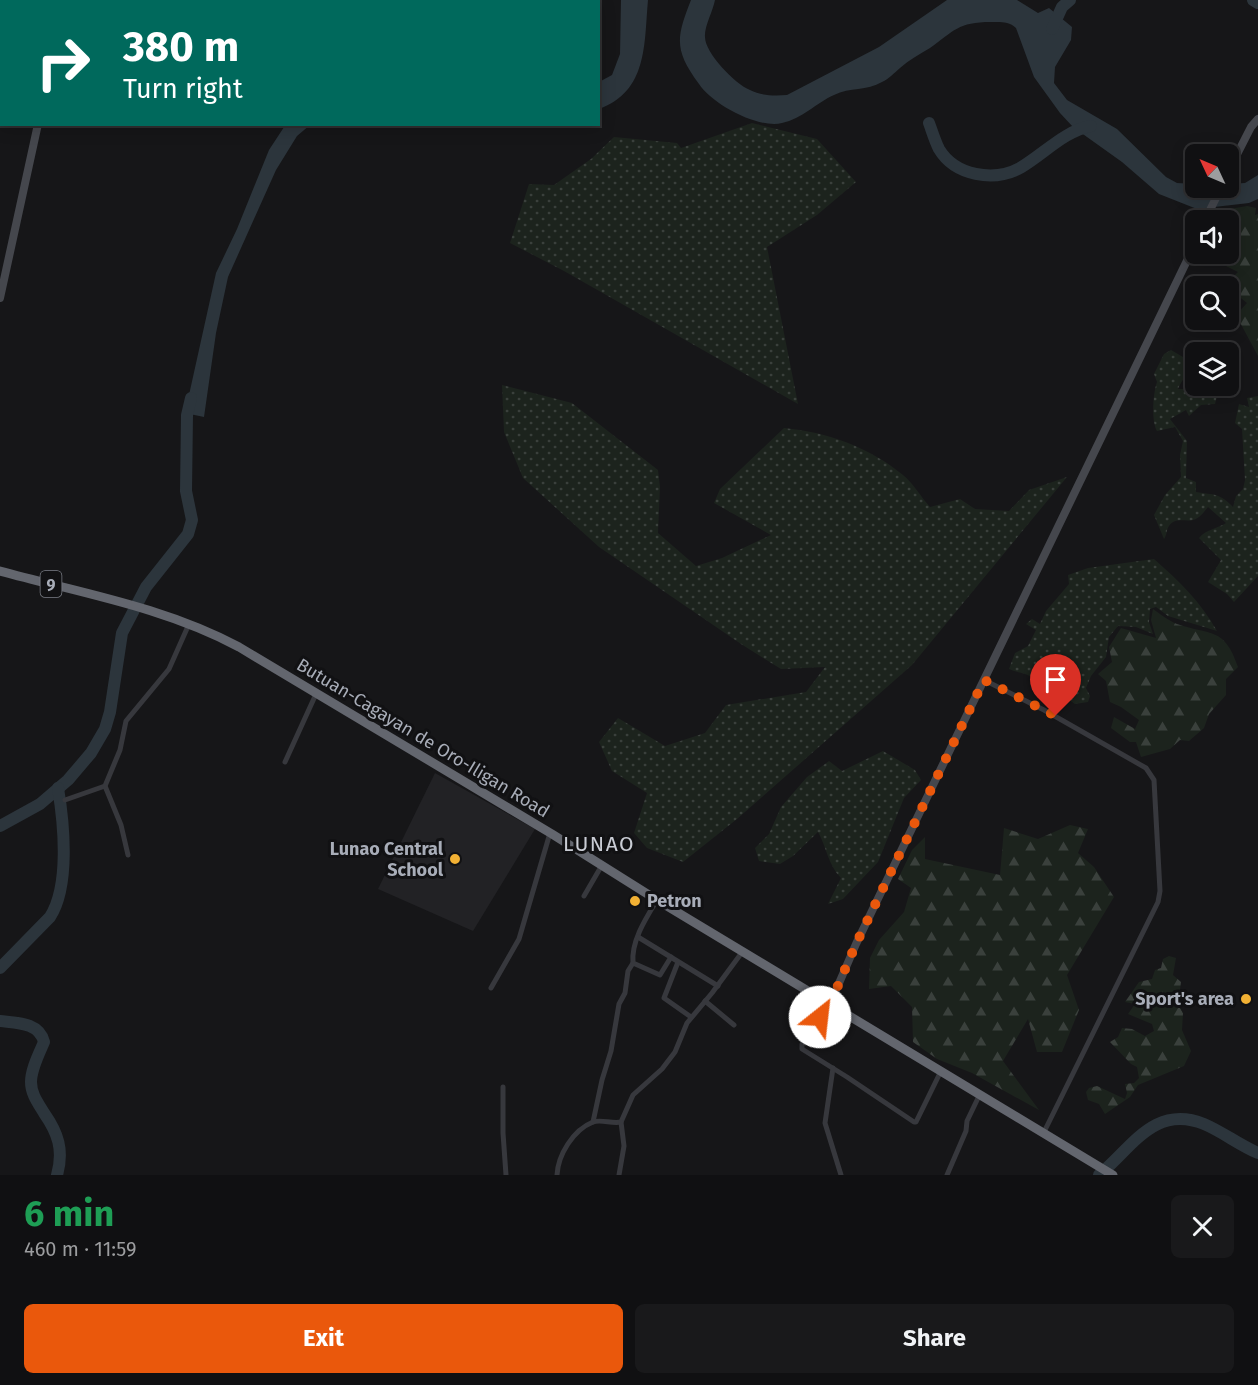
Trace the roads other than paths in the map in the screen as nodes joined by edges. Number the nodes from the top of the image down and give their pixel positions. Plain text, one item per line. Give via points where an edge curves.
1 (1258, 118) edge
2 (38, 126) edge
3 (1239, 150) edge
4 (1186, 264) edge
5 (0, 298) edge
6 (0, 571) edge
7 (189, 624) junction
8 (984, 680) junction
9 (316, 694) junction
10 (285, 762) dead end
11 (105, 786) junction
12 (65, 800) dead end
13 (550, 833) junction
14 (128, 855) dead end
15 (602, 865) junction
16 (584, 896) dead end
17 (657, 900) junction
18 (638, 938) junction
19 (742, 951) junction
20 (671, 957) junction
21 (678, 962) junction
22 (633, 963) junction
23 (718, 986) junction
24 (491, 987) dead end
25 (705, 1001) junction
26 (830, 1004) junction
27 (691, 1017) junction
28 (734, 1025) dead end
29 (833, 1068) junction
30 (942, 1070) junction
31 (503, 1087) dead end
32 (981, 1094) junction
33 (593, 1122) junction
34 (621, 1122) junction
35 (1044, 1132) junction
36 (506, 1175) edge
37 (557, 1175) edge
38 (619, 1175) edge
39 (841, 1175) edge
40 (947, 1175) edge
41 (1113, 1175) edge

1 - 3 street
2 - 5 street
4 - 8 street
6 - 7 highway, Butuan-Cagayan de Oro-Iligan Road / 9 via 102,596
7 - 9 highway, Butuan-Cagayan de Oro-Iligan Road / 9 via 238,647
7 - 11 street via 169,669 126,721 120,750
8 - 26 street
8 - 35 street via 1146,768 1154,780 1158,902
9 - 10 street
9 - 13 highway, Butuan-Cagayan de Oro-Iligan Road / 9
11 - 12 street
11 - 14 street
13 - 15 highway, Butuan-Cagayan de Oro-Iligan Road / 9
13 - 24 street via 519,939
15 - 16 street
15 - 17 highway, Butuan-Cagayan de Oro-Iligan Road / 9
17 - 18 street
17 - 19 highway, Butuan-Cagayan de Oro-Iligan Road / 9
18 - 20 street
18 - 22 street
19 - 23 street
19 - 26 highway, Butuan-Cagayan de Oro-Iligan Road / 9
20 - 21 street
20 - 22 street via 660,975
21 - 23 street
21 - 27 street via 664,998
22 - 33 street via 619,1004
23 - 25 street
25 - 27 street
25 - 28 street
26 - 29 street via 802,1047
26 - 30 highway, Butuan-Cagayan de Oro-Iligan Road / 9
27 - 34 street via 675,1052 633,1095
29 - 30 street via 915,1123
29 - 39 street via 825,1123
30 - 32 highway, Butuan-Cagayan de Oro-Iligan Road / 9
31 - 36 street
32 - 35 highway, Butuan-Cagayan de Oro-Iligan Road / 9
32 - 40 street
33 - 34 street
33 - 37 street via 569,1142
34 - 38 street via 624,1146
35 - 41 highway, Butuan-Cagayan de Oro-Iligan Road / 9

